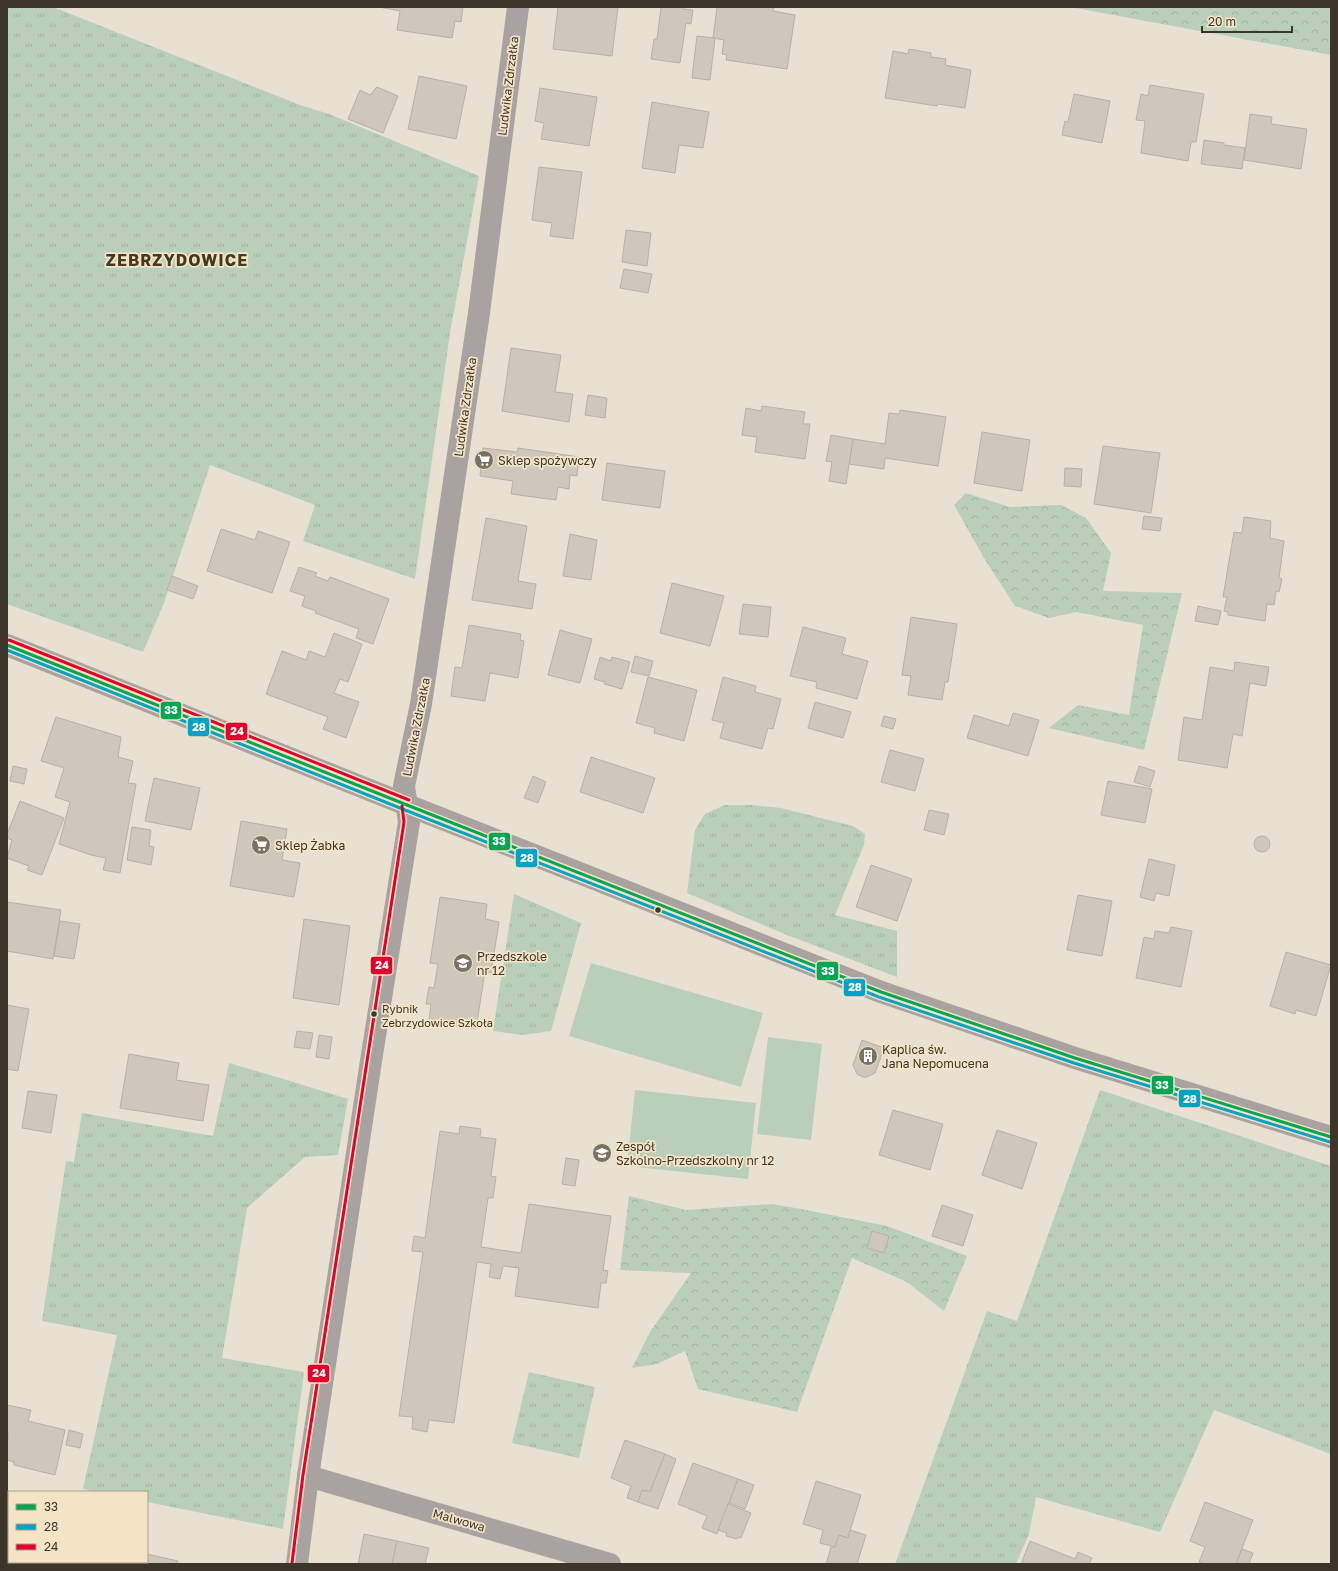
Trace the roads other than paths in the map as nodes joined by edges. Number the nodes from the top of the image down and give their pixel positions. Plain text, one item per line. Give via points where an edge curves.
1 (518, 7) edge
2 (7, 645) edge
3 (407, 805) junction
4 (1331, 1137) edge
5 (308, 1476) junction
6 (297, 1564) edge
7 (610, 1564) edge

1 - 3 street, Ludwika Zdrzałka via 478,321 421,704 404,786
2 - 3 street
3 - 4 street via 756,944 922,1006 1075,1058
3 - 5 street, Ludwika Zdrzałka via 409,822
5 - 6 street, Ludwika Zdrzałka
5 - 7 street, Malwowa

